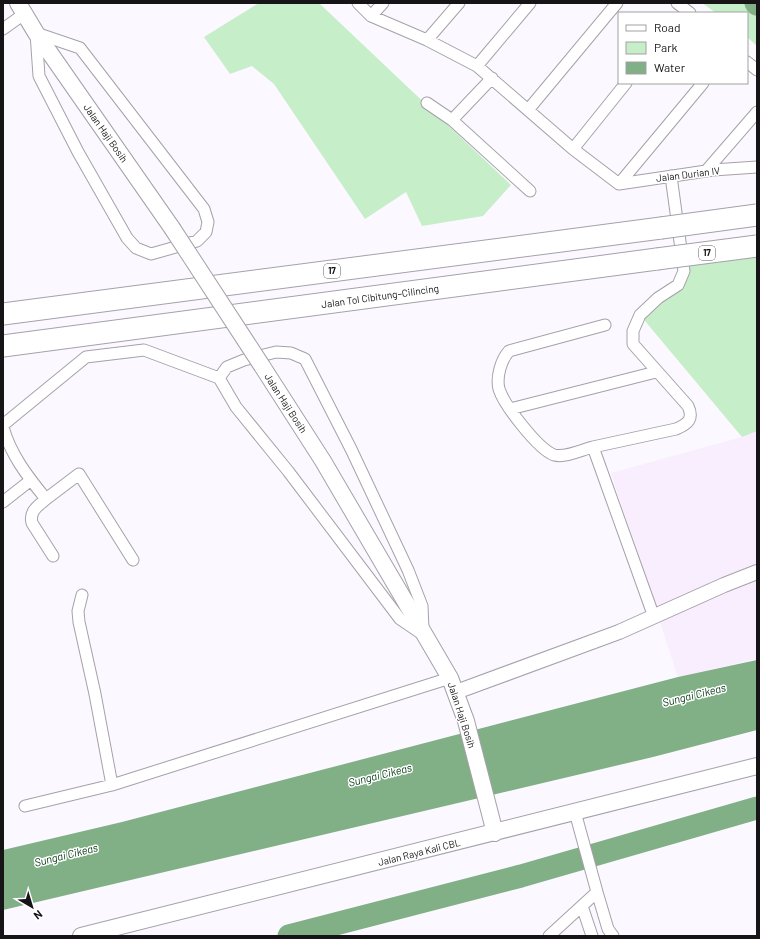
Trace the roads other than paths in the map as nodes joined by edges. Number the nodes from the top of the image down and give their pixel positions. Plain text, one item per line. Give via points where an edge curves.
1 (358, 3) edge
2 (383, 3) edge
3 (459, 3) edge
4 (530, 3) edge
5 (617, 3) edge
6 (21, 9) edge
7 (371, 16) junction
8 (3, 29) edge
9 (36, 33) junction
10 (427, 40) junction
11 (748, 63) edge
12 (477, 66) junction
13 (757, 70) edge
14 (492, 78) junction
15 (625, 84) edge
16 (702, 84) edge
17 (427, 103) dead end
18 (528, 110) junction
19 (757, 112) edge
20 (452, 120) junction
21 (573, 149) junction
22 (757, 167) edge
23 (706, 171) junction
24 (671, 176) junction
25 (619, 184) junction
26 (530, 191) dead end
27 (757, 215) edge
28 (757, 246) edge
29 (3, 314) edge
30 (605, 325) dead end
31 (3, 346) edge
32 (656, 372) junction
33 (218, 378) junction
34 (510, 409) junction
35 (3, 426) edge
36 (593, 447) junction
37 (30, 480) junction
38 (46, 499) junction
39 (3, 502) edge
40 (53, 556) dead end
41 (133, 560) dead end
42 (757, 572) edge
43 (82, 595) dead end
44 (654, 617) junction
45 (424, 635) junction
46 (453, 686) junction
47 (757, 766) edge
48 (112, 785) junction
49 (25, 806) dead end
50 (575, 812) junction
51 (495, 833) junction
52 (597, 892) junction
53 (582, 906) junction
54 (80, 936) edge
55 (549, 936) edge
56 (592, 936) edge
57 (613, 936) edge

1 - 7 street
2 - 7 street
3 - 10 street
4 - 12 street
5 - 18 street
6 - 8 street
6 - 9 main road, Jalan Haji Bosih
7 - 10 street
9 - 9 street via 80,48 204,209 208,222 206,232 197,241 151,254 136,248 126,238 39,76
9 - 45 main road, Jalan Haji Bosih, bridge via 172,228 262,366 323,461
10 - 12 street
11 - 13 street
12 - 14 street
14 - 18 street
14 - 20 street
15 - 21 street
16 - 25 street
17 - 20 street
18 - 21 street
19 - 23 street
20 - 26 street
21 - 25 street
22 - 23 street, Jalan Durian IV
23 - 24 street, Jalan Durian IV
24 - 25 street, Jalan Durian IV
24 - 32 street via 684,271 678,285 658,298 640,315 633,331 633,344
27 - 29 highway, 17, bridge
28 - 31 highway, Jalan Tol Cibitung–Cilincing / 17, bridge
30 - 34 street via 509,351 503,358 498,387
32 - 34 street
32 - 36 street via 688,406 691,412 689,422 676,429
33 - 35 street via 144,350 86,358
33 - 45 street via 236,406 400,618
33 - 45 street via 227,367 276,352 291,353 305,359 351,448 408,570 422,606
34 - 36 street via 547,452 562,456
35 - 37 street via 7,441
36 - 44 street
37 - 38 street
37 - 39 street
38 - 40 street via 30,517
38 - 41 street via 79,474
42 - 44 street
43 - 48 street via 78,611 79,622
44 - 46 street via 619,632
45 - 46 main road, Jalan Haji Bosih
46 - 48 street
46 - 51 main road, Jalan Haji Bosih via 466,720
47 - 50 main road, Jalan Raya Kali CBL
48 - 49 street
50 - 51 main road, Jalan Raya Kali CBL
50 - 52 street
51 - 54 main road, Jalan Raya Kali CBL
52 - 53 street
52 - 57 street via 608,929
53 - 55 street
53 - 56 street

